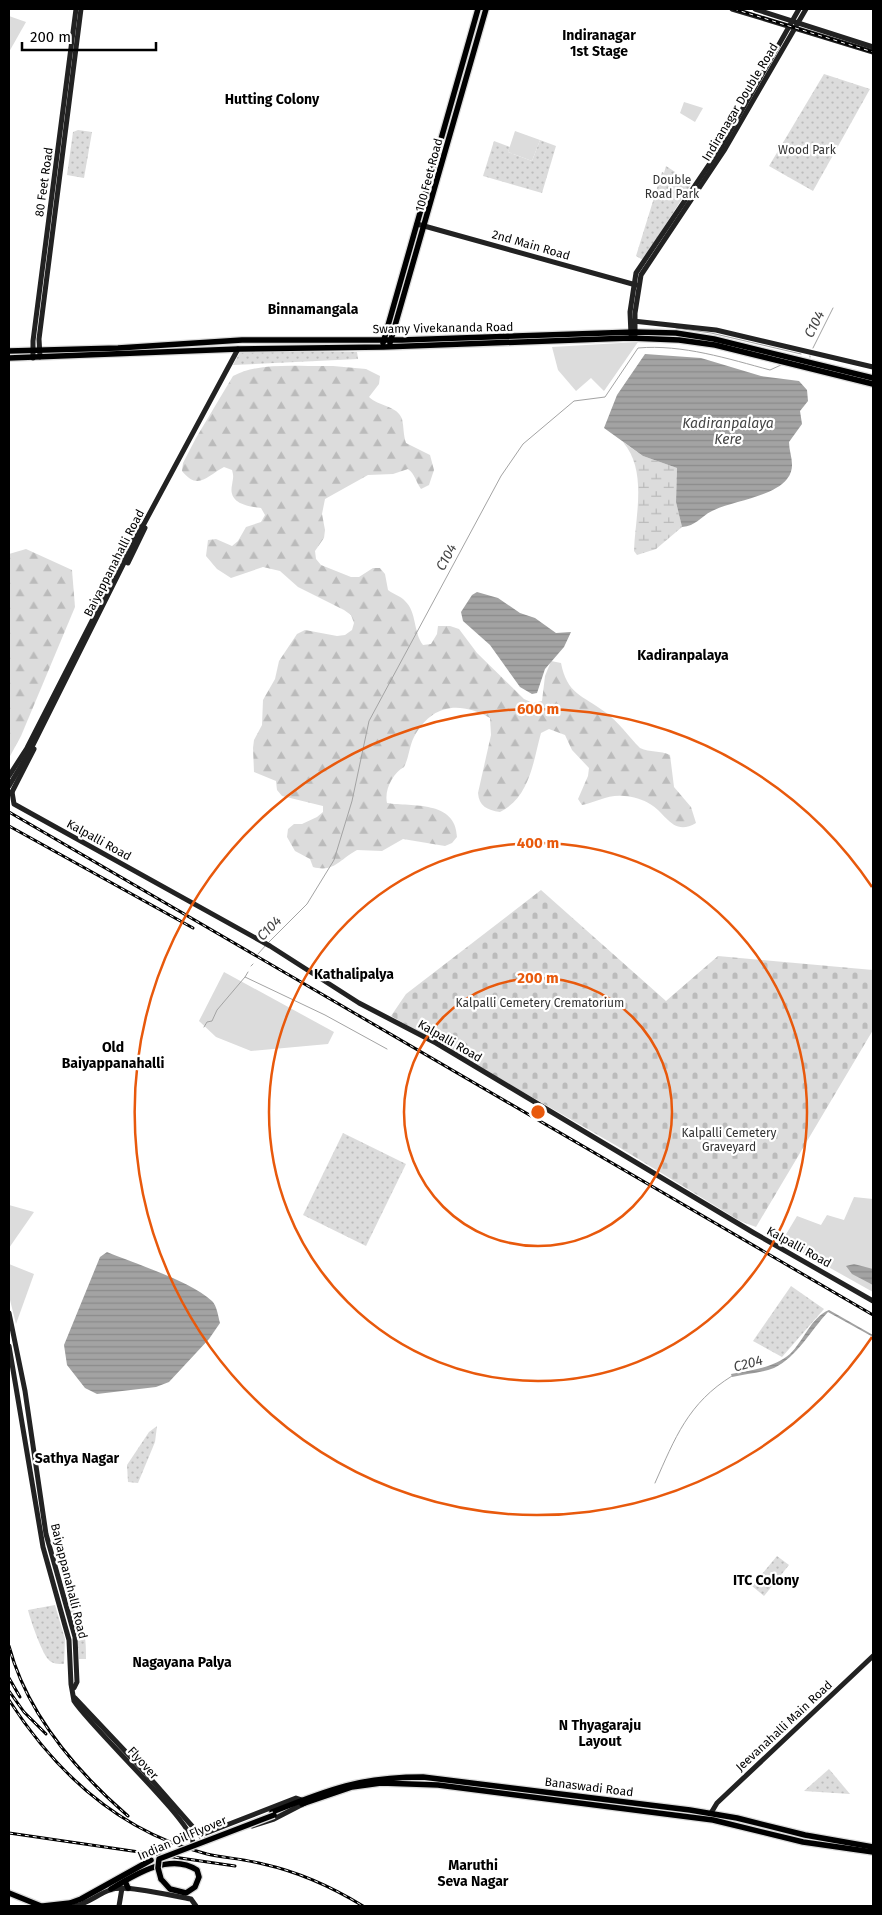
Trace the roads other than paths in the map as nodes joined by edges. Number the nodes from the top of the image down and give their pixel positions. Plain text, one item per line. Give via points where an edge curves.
1 (76, 9) edge
2 (81, 9) edge
3 (478, 9) edge
4 (486, 9) edge
5 (732, 9) edge
6 (754, 9) edge
7 (799, 9) edge
8 (806, 9) edge
9 (794, 24) junction
10 (873, 47) edge
11 (873, 52) edge
12 (417, 224) junction
13 (425, 226) junction
14 (636, 285) junction
15 (633, 321) junction
16 (633, 335) junction
17 (387, 343) junction
18 (238, 349) junction
19 (9, 350) edge
20 (33, 350) junction
21 (40, 350) junction
22 (40, 357) junction
23 (9, 358) edge
24 (34, 358) junction
25 (873, 367) edge
26 (873, 378) edge
27 (873, 384) edge
28 (150, 515) junction
29 (9, 776) edge
30 (9, 786) edge
31 (11, 793) edge
32 (873, 1300) edge
33 (9, 1313) edge
34 (9, 1346) edge
35 (873, 1656) edge
36 (74, 1688) junction
37 (75, 1701) junction
38 (304, 1801) junction
39 (273, 1813) junction
40 (711, 1813) junction
41 (251, 1815) junction
42 (260, 1824) junction
43 (201, 1836) junction
44 (193, 1843) junction
45 (873, 1847) edge
46 (873, 1852) edge
47 (159, 1859) junction
48 (125, 1881) junction
49 (125, 1888) junction
50 (111, 1889) junction
51 (9, 1893) edge
52 (82, 1900) junction
53 (42, 1906) edge
54 (60, 1906) edge
55 (75, 1906) edge
56 (118, 1906) edge
57 (196, 1906) edge

1 - 20 street, 80 Feet Road
2 - 21 street, 80 Feet Road
3 - 12 main road, 100 Feet Road
4 - 13 main road, 100 Feet Road
5 - 9 street
6 - 9 street
7 - 9 street, Indiranagar Double Road
8 - 9 street, Indiranagar Double Road
9 - 10 street
9 - 11 street
9 - 14 street, Indiranagar Double Road via 725,149
12 - 13 street, 2nd Main Road
12 - 17 main road, 100 Feet Road
13 - 14 street, 2nd Main Road
13 - 17 main road, 100 Feet Road
14 - 15 street, Indiranagar Double Road
15 - 16 street, Indiranagar Double Road
15 - 25 street via 716,330
16 - 17 main road, Swamy Vivekananda Road
16 - 26 main road, Swamy Vivekananda Road via 676,333 714,339
16 - 27 main road, Swamy Vivekananda Road via 715,345
17 - 18 main road, Swamy Vivekananda Road
17 - 21 main road, Swamy Vivekananda Road via 242,340
18 - 22 main road, Swamy Vivekananda Road
18 - 28 street, Baiyappanahalli Road
19 - 20 main road, Swamy Vivekananda Road
20 - 21 main road, Swamy Vivekananda Road
20 - 24 street, 80 Feet Road
21 - 22 street, 80 Feet Road
22 - 24 main road, Swamy Vivekananda Road
23 - 24 main road, Swamy Vivekananda Road
28 - 29 street via 137,529 27,748
28 - 30 street, Baiyappanahalli Road
28 - 31 street
31 - 32 street, Kalpalli Road via 14,804 266,944 359,1003 436,1044 745,1228
33 - 36 street, Baiyappanahalli Road via 25,1391 46,1534 75,1637 77,1676
34 - 36 street, Baiyappanahalli Road via 43,1547 70,1640 71,1684
35 - 40 street, Jeevanahalli Main Road via 717,1802
36 - 37 street
37 - 43 street
37 - 44 street, Flyover via 192,1835
38 - 39 main road, Indian Oil Flyover
38 - 40 main road, Banaswadi Road via 335,1787 363,1780 423,1777
38 - 41 street via 296,1798
38 - 42 street
38 - 46 main road, Banaswadi Road via 381,1783 438,1785 713,1820 803,1842
39 - 44 main road, Indian Oil Flyover, bridge
39 - 47 main road, Indian Oil Flyover, bridge
40 - 45 main road, Banaswadi Road
41 - 42 street
41 - 43 street
42 - 43 street via 205,1843
44 - 52 main road, Indian Oil Flyover, bridge via 151,1860
47 - 48 main road, bridge via 159,1874 165,1885 175,1892 186,1893 198,1883 199,1873 192,1866 178,1864 155,1867
47 - 52 main road, Indian Oil Flyover
48 - 49 main road
48 - 50 main road
49 - 50 street
49 - 56 street
49 - 57 street via 191,1899
50 - 55 street
51 - 53 main road
52 - 53 main road, Indian Oil Flyover
52 - 54 main road, Indian Oil Flyover

